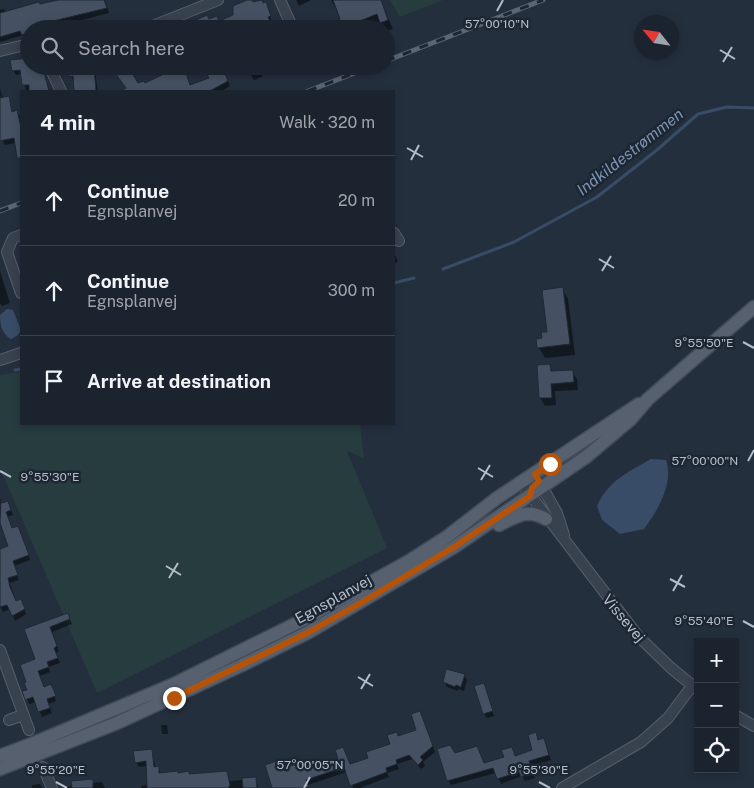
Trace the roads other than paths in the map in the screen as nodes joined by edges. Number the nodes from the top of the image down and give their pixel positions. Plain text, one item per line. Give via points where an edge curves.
1 (218, 0) edge
2 (280, 0) edge
3 (167, 20) edge
4 (289, 20) edge
5 (20, 46) edge
6 (0, 51) edge
7 (53, 75) edge
8 (61, 90) edge
9 (20, 235) edge
10 (20, 290) edge
11 (754, 307) edge
12 (20, 353) edge
13 (0, 360) edge
14 (648, 399) junction
15 (538, 481) junction
16 (521, 483) junction
17 (530, 496) junction
18 (546, 519) junction
19 (566, 540) junction
20 (454, 547) junction
21 (0, 650) edge
22 (694, 687) edge
23 (694, 689) edge
24 (23, 715) junction
25 (739, 717) edge
26 (9, 720) dead end
27 (754, 726) edge
28 (29, 730) dead end
29 (0, 756) edge
30 (43, 767) dead end
31 (0, 770) edge
32 (52, 788) edge
33 (562, 788) edge

1 - 3 street
2 - 4 street
5 - 6 street
7 - 8 street
9 - 10 street via 13,238 7,252
11 - 14 main road, Egnsplanvej
12 - 13 street
14 - 15 main road, Egnsplanvej via 607,424
14 - 15 main road, Egnsplanvej via 608,439
15 - 16 main road, Egnsplanvej
15 - 17 main road, Egnsplanvej
15 - 19 street, Vissevej via 557,513
16 - 17 street, Vissevej
16 - 29 main road, Egnsplanvej via 409,561 303,620 155,692
17 - 18 street, Vissevej
17 - 20 main road, Egnsplanvej
18 - 19 street, Vissevej
18 - 20 main road via 533,512 520,514
19 - 22 street, Vissevej via 638,636
20 - 31 main road, Egnsplanvej via 317,627 242,666 117,723
21 - 24 street
23 - 33 street, Vissevej via 641,742
24 - 26 street
24 - 28 street
25 - 27 street
30 - 32 street

